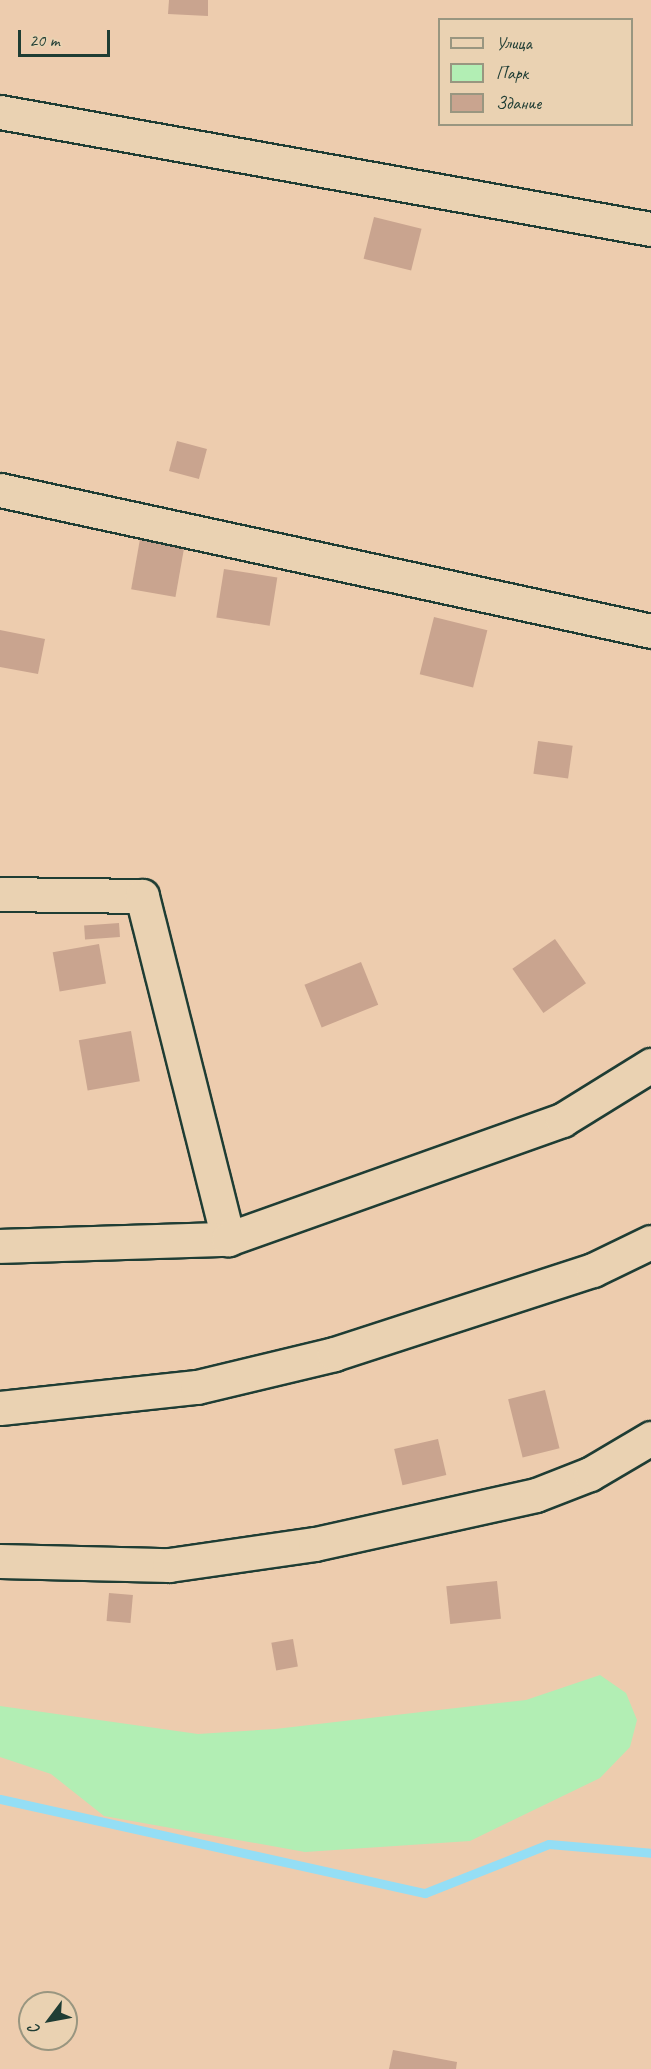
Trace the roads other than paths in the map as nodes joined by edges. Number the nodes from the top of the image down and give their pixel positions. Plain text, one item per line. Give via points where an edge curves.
1 (0, 112) edge
2 (651, 229) edge
3 (0, 490) edge
4 (651, 632) edge
5 (0, 894) edge
6 (651, 1065) edge
7 (228, 1239) junction
8 (651, 1242) edge
9 (0, 1246) edge
10 (0, 1408) edge
11 (651, 1438) edge
12 (0, 1561) edge

1 - 2 street
3 - 4 street
5 - 7 street via 142,896
6 - 7 street via 561,1120
7 - 9 street
8 - 10 street via 593,1270 334,1353 197,1387
11 - 12 street via 590,1474 536,1494 315,1544 169,1565

